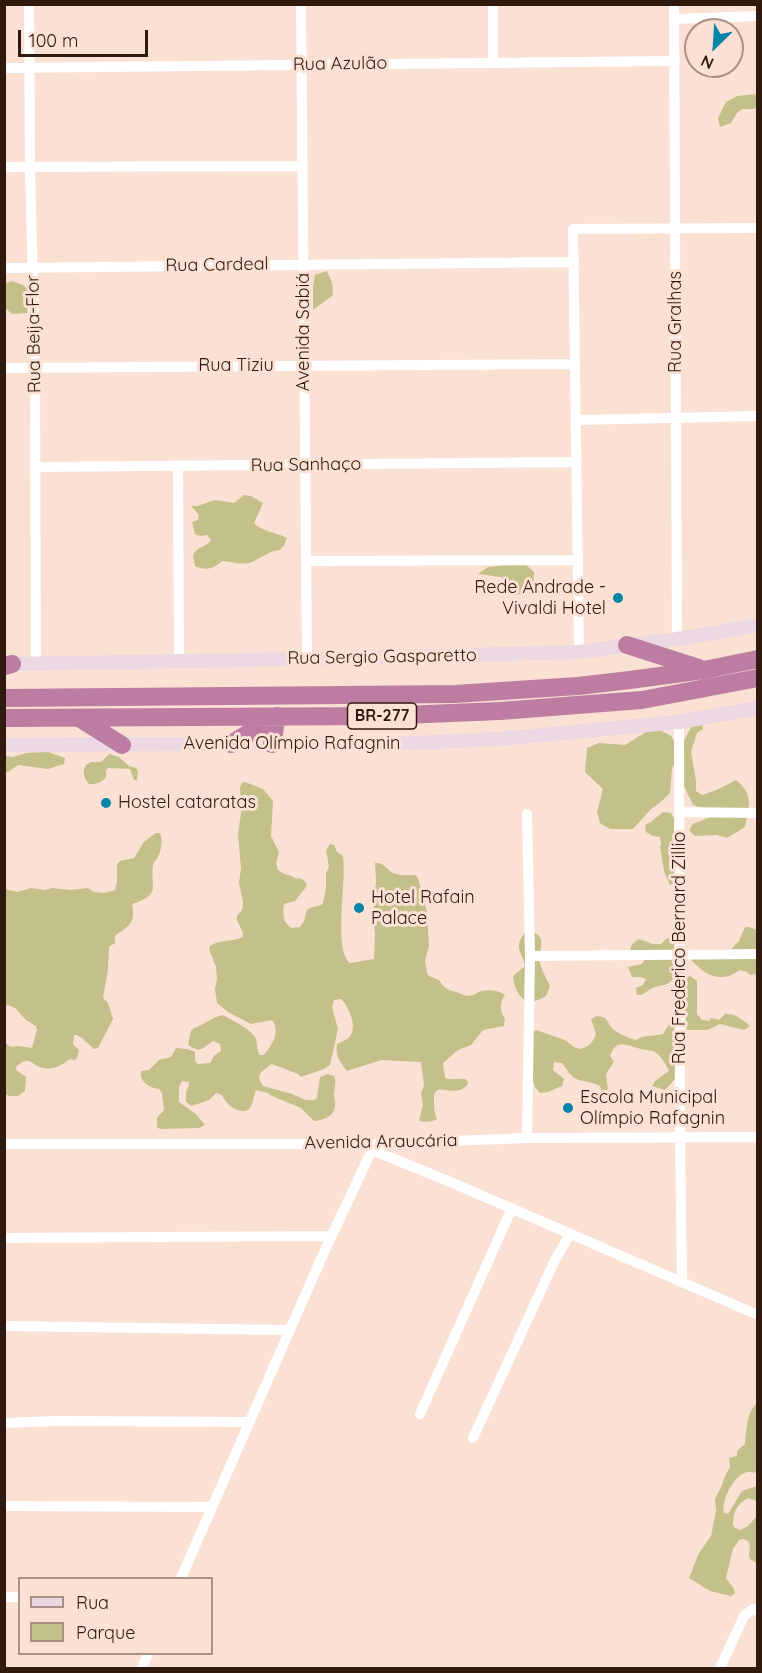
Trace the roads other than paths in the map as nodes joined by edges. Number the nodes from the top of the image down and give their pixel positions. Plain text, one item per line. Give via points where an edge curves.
1 (29, 4) edge
2 (301, 4) edge
3 (493, 4) edge
4 (674, 4) edge
5 (758, 16) edge
6 (674, 19) junction
7 (675, 61) junction
8 (493, 63) junction
9 (301, 65) junction
10 (29, 67) junction
11 (4, 68) edge
12 (302, 166) junction
13 (4, 167) edge
14 (30, 167) junction
15 (758, 228) edge
16 (675, 229) junction
17 (574, 262) junction
18 (303, 265) junction
19 (32, 267) junction
20 (4, 268) edge
21 (575, 364) junction
22 (304, 366) junction
23 (35, 367) junction
24 (4, 368) edge
25 (758, 416) edge
26 (676, 417) junction
27 (576, 420) junction
28 (577, 462) junction
29 (305, 465) junction
30 (178, 466) junction
31 (35, 467) junction
32 (578, 560) junction
33 (306, 561) junction
34 (758, 625) edge
35 (677, 639) junction
36 (627, 645) junction
37 (579, 652) junction
38 (307, 659) junction
39 (758, 659) edge
40 (179, 661) junction
41 (36, 663) junction
42 (7, 665) edge
43 (704, 670) junction
44 (758, 678) edge
45 (4, 698) edge
46 (758, 708) edge
47 (277, 716) junction
48 (4, 718) edge
49 (80, 718) junction
50 (679, 722) junction
51 (231, 744) junction
52 (272, 744) junction
53 (122, 745) junction
54 (4, 746) edge
55 (679, 812) junction
56 (758, 813) edge
57 (527, 814) dead end
58 (758, 954) edge
59 (680, 955) junction
60 (530, 956) junction
61 (680, 1137) junction
62 (758, 1137) edge
63 (527, 1138) junction
64 (4, 1144) edge
65 (373, 1147) junction
66 (512, 1208) junction
67 (570, 1234) junction
68 (331, 1236) junction
69 (4, 1238) edge
70 (682, 1282) junction
71 (758, 1315) edge
72 (4, 1326) edge
73 (289, 1330) junction
74 (420, 1414) dead end
75 (249, 1422) junction
76 (4, 1423) edge
77 (473, 1438) dead end
78 (4, 1506) edge
79 (212, 1507) junction
80 (182, 1577) edge
81 (755, 1610) edge
82 (720, 1668) edge

1 - 10 street, Rua Beija-Flor
2 - 9 street, Avenida Sabiá
3 - 8 street
4 - 6 street, Rua Gralhas
5 - 6 street
6 - 7 street, Rua Gralhas
7 - 8 street, Rua Azulão
7 - 16 street, Rua Gralhas
8 - 9 street, Rua Azulão
9 - 10 street, Rua Azulão
9 - 12 street, Avenida Sabiá
10 - 11 street, Rua Azulão
10 - 14 street, Rua Beija-Flor
12 - 14 street
12 - 18 street, Avenida Sabiá
13 - 14 street
14 - 19 street, Rua Beija-Flor
15 - 16 street
16 - 17 street via 573,229
16 - 26 street, Rua Gralhas
17 - 18 street, Rua Cardeal
17 - 21 street
18 - 19 street, Rua Cardeal
18 - 22 street, Avenida Sabiá
19 - 20 street, Rua Cardeal
19 - 23 street, Rua Beija-Flor
21 - 22 street, Rua Tiziu
21 - 27 street
22 - 23 street, Rua Tiziu
22 - 29 street, Avenida Sabiá
23 - 24 street, Rua Tiziu
23 - 31 street, Rua Beija-Flor
25 - 26 street
26 - 27 street
26 - 35 street, Rua Gralhas
27 - 28 street
28 - 29 street, Rua Sanhaço
28 - 32 street
29 - 30 street, Rua Sanhaço
29 - 33 street, Avenida Sabiá
30 - 31 street, Rua Sanhaço
30 - 40 street
31 - 41 street, Rua Beija-Flor
32 - 33 street
32 - 37 street
33 - 38 street, Avenida Sabiá
34 - 35 street, Rua Sergio Gasparetto
35 - 36 street, Rua Sergio Gasparetto
36 - 37 street, Rua Sergio Gasparetto
36 - 43 highway
37 - 38 street, Rua Sergio Gasparetto
38 - 40 street, Rua Sergio Gasparetto
39 - 43 highway, BR-277
40 - 41 street, Rua Sergio Gasparetto
41 - 42 street, Rua Sergio Gasparetto
43 - 45 highway, BR-277 via 578,686 455,694
44 - 47 highway, BR-277 via 642,700 582,706 379,716
46 - 50 street, Avenida Olímpio Rafagnin
47 - 49 highway, BR-277
47 - 51 highway
47 - 52 highway
48 - 49 highway, BR-277
49 - 53 highway
50 - 52 street, Avenida Olímpio Rafagnin via 500,740
50 - 55 street, Rua Frederico Bernard Zillio
51 - 52 street, Avenida Olímpio Rafagnin
51 - 53 street, Avenida Olímpio Rafagnin
53 - 54 street, Avenida Olímpio Rafagnin
55 - 56 street
55 - 59 street, Rua Frederico Bernard Zillio
57 - 60 street
58 - 59 street
59 - 60 street
59 - 61 street, Rua Frederico Bernard Zillio
60 - 63 street
61 - 62 street, Avenida Araucária
61 - 63 street, Avenida Araucária
61 - 70 street, Rua Frederico Bernard Zillio
63 - 65 street, Avenida Araucária
64 - 65 street, Avenida Araucária
65 - 66 street
65 - 68 street
66 - 67 street
66 - 74 street
67 - 70 street
67 - 77 street
68 - 69 street
68 - 73 street
70 - 71 street
72 - 73 street
73 - 75 street
75 - 76 street
75 - 79 street
78 - 79 street
79 - 80 street
81 - 82 street via 744,1616

